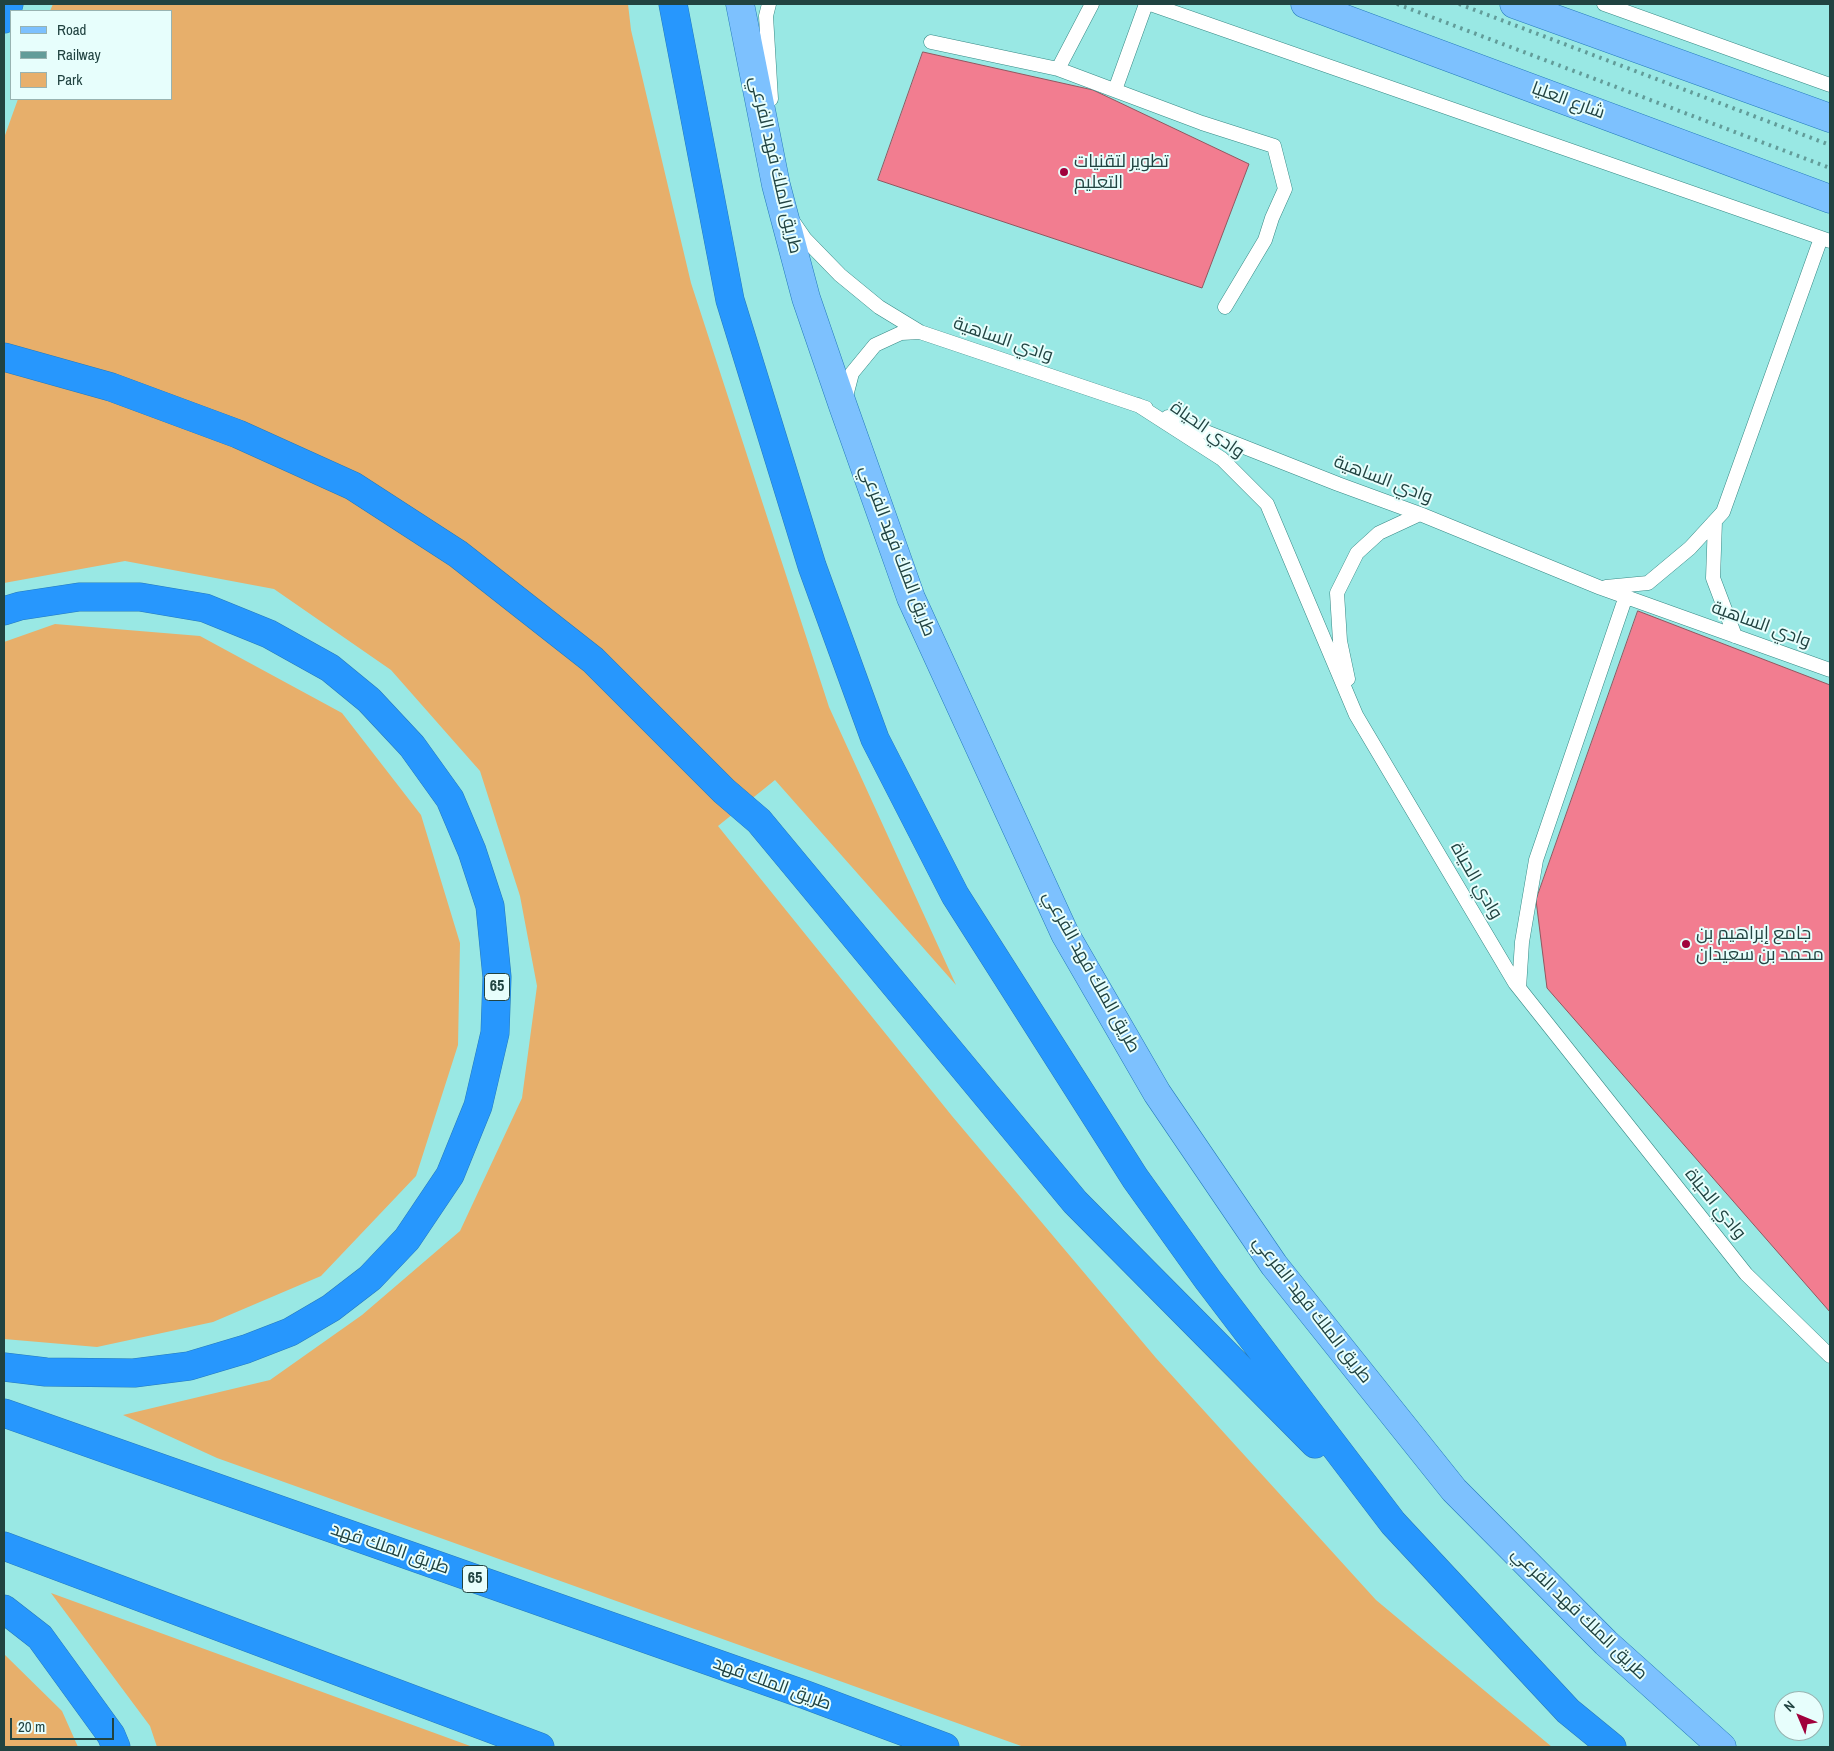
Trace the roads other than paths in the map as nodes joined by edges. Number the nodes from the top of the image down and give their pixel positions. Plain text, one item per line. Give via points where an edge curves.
1 (9, 4) edge
2 (673, 4) edge
3 (740, 4) edge
4 (769, 4) edge
5 (1092, 4) edge
6 (1146, 4) edge
7 (1150, 4) edge
8 (1305, 4) edge
9 (1514, 4) edge
10 (1604, 4) edge
11 (4, 19) edge
12 (931, 42) dead end
13 (1058, 69) junction
14 (1830, 85) edge
15 (1115, 90) junction
16 (1830, 118) edge
17 (779, 197) junction
18 (1830, 199) edge
19 (1826, 240) edge
20 (1225, 307) dead end
21 (920, 332) junction
22 (4, 358) edge
23 (1138, 405) junction
24 (843, 406) junction
25 (1420, 514) junction
26 (1714, 521) junction
27 (1601, 588) junction
28 (1626, 596) junction
29 (4, 611) edge
30 (1735, 636) junction
31 (1830, 670) edge
32 (1356, 715) junction
33 (1519, 988) junction
34 (1830, 1356) edge
35 (4, 1367) edge
36 (4, 1412) edge
37 (1393, 1524) junction
38 (4, 1546) edge
39 (4, 1609) edge
40 (116, 1747) edge
41 (540, 1747) edge
42 (945, 1747) edge
43 (1612, 1747) edge
44 (1722, 1747) edge

1 - 11 highway
2 - 37 highway via 730,300 812,566 875,739 955,894 1134,1178
3 - 17 main road, طريق الملك فهد الفرعي
4 - 17 lane via 766,16
5 - 13 lane
6 - 15 lane
7 - 19 lane
8 - 18 main road, شارع العليا
9 - 16 main road
10 - 14 lane
12 - 13 lane
13 - 15 lane
15 - 20 lane via 1274,146 1285,189 1265,240
17 - 21 lane, وادي الساهية via 805,239 840,274 879,307
17 - 24 main road, طريق الملك فهد الفرعي via 806,298
19 - 26 lane via 1723,512
21 - 23 lane, وادي الساهية
21 - 24 lane, وادي الساهية via 901,333 875,345 852,373
22 - 37 highway via 111,387 238,434 353,486 458,554 593,660 758,821 1075,1202
23 - 25 lane, وادي الساهية
23 - 32 lane, وادي الحياة via 1222,459 1267,504
24 - 44 main road, طريق الملك فهد الفرعي via 911,598 1065,934 1157,1093 1274,1265 1454,1490 1606,1643
25 - 27 lane, وادي الساهية
25 - 32 lane via 1379,534 1356,553 1337,593 1340,641
26 - 27 lane via 1690,548 1648,583
26 - 30 lane via 1713,578
27 - 28 lane, وادي الساهية
28 - 30 lane, وادي الساهية
28 - 33 lane via 1536,860 1522,942
29 - 35 highway, 65 via 79,598 140,597 205,608 270,634 330,668 369,700 412,746 450,799 490,906 498,977 495,1033 478,1106 450,1175 407,1239 370,1278 331,1308 290,1332 246,1350 189,1366 134,1373 46,1372
30 - 31 lane, وادي الساهية
32 - 33 lane, وادي الحياة
33 - 34 lane, وادي الحياة via 1746,1274
36 - 42 highway, طريق الملك فهد / 65
37 - 43 highway via 1568,1710
38 - 41 highway
39 - 40 highway via 40,1637

